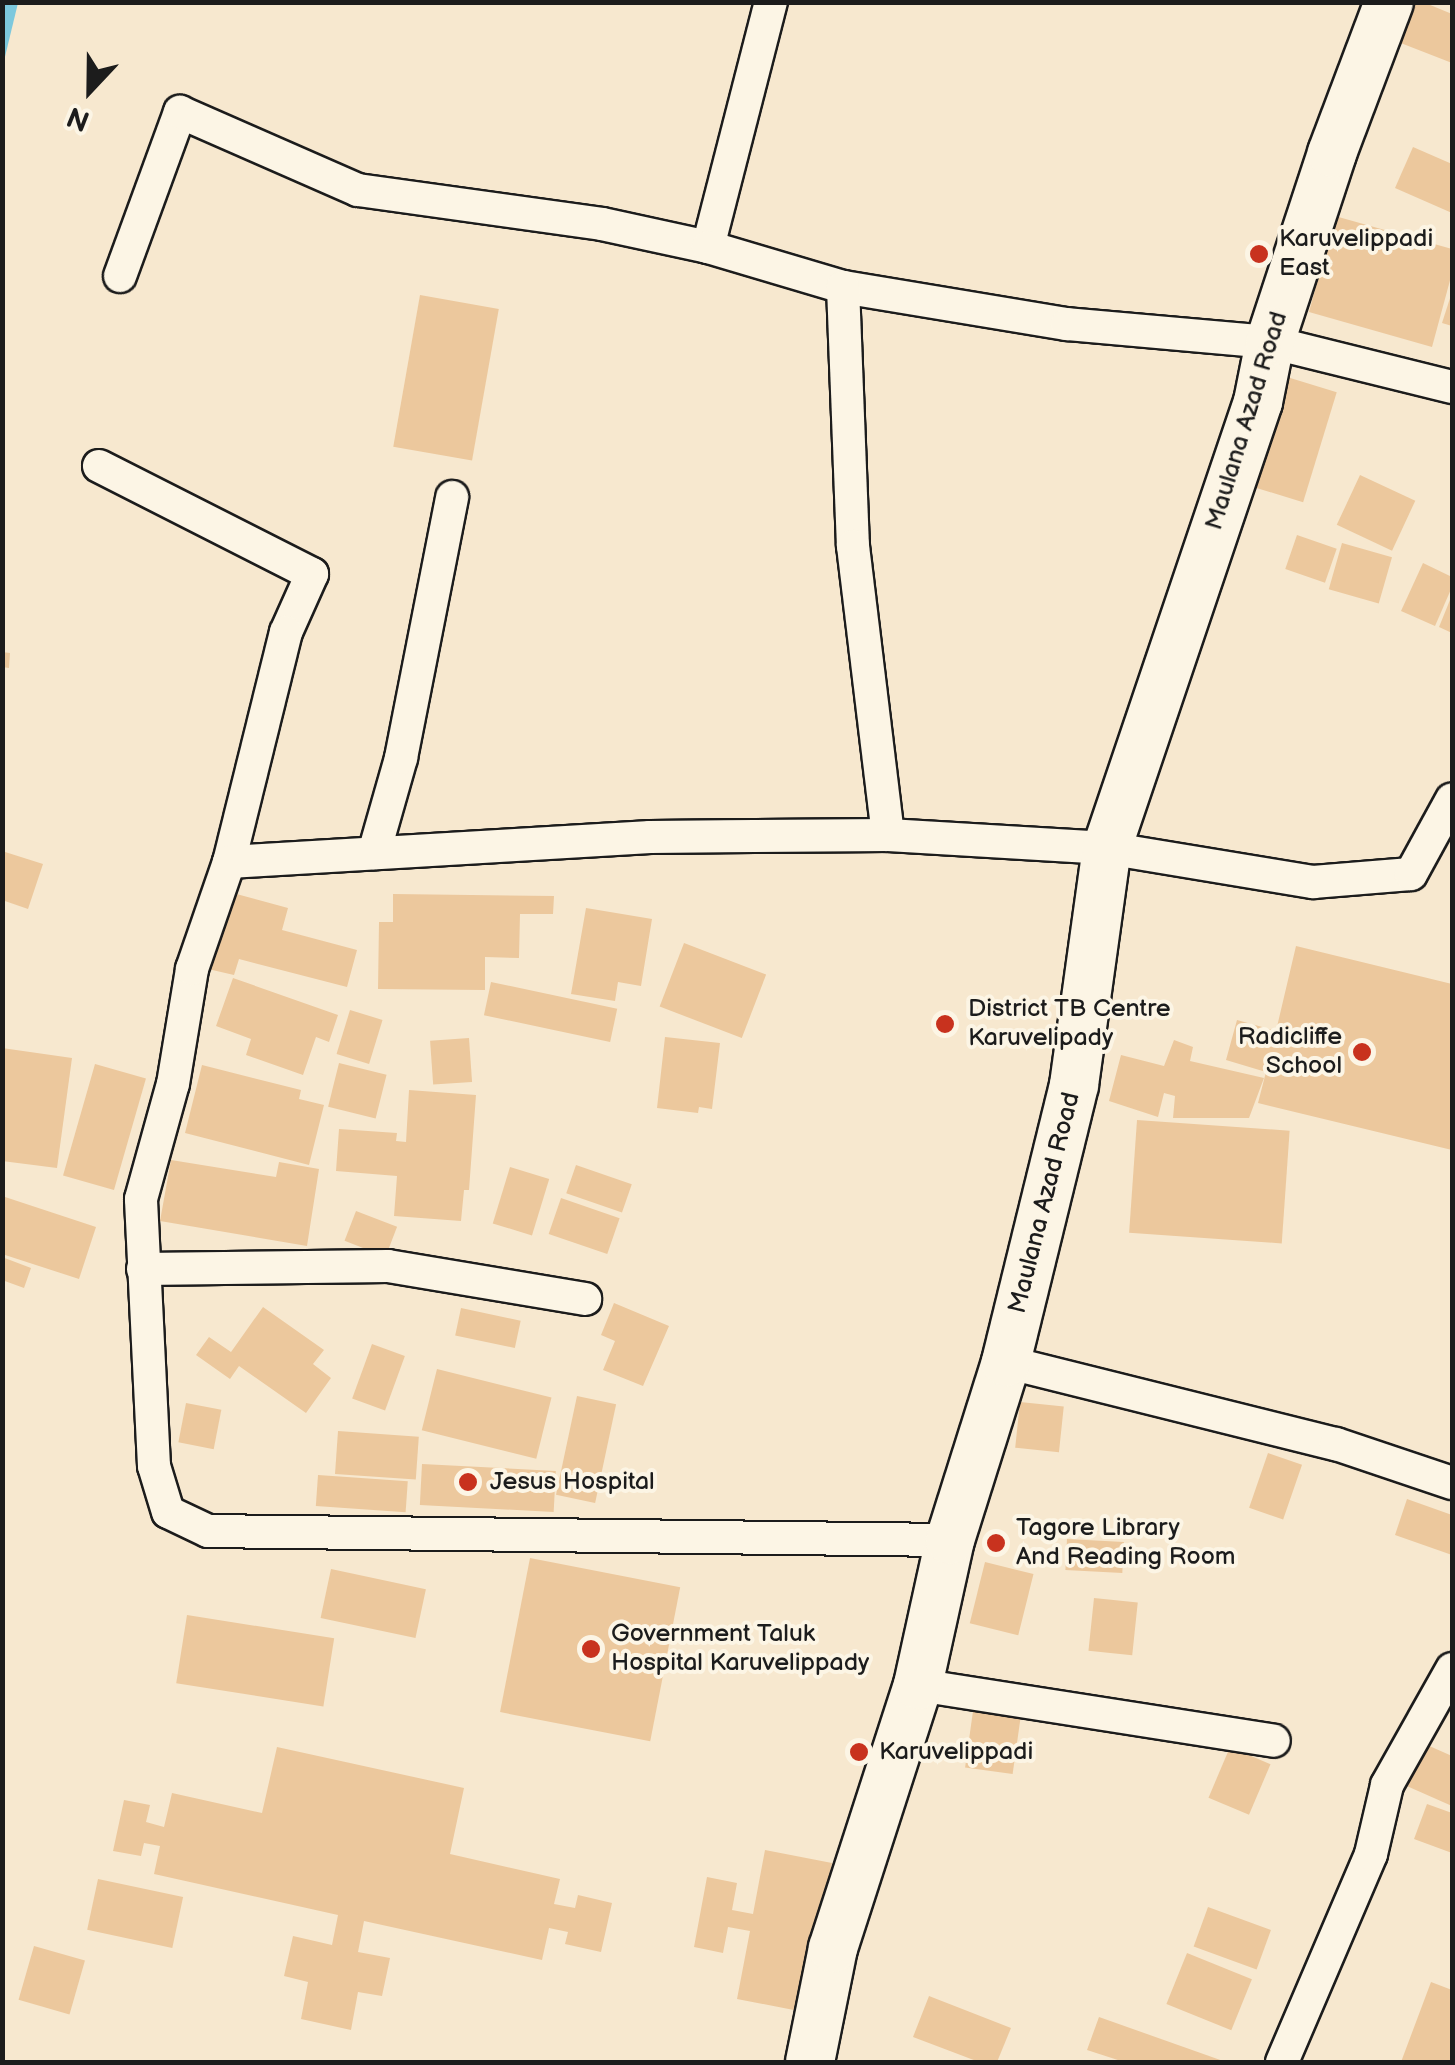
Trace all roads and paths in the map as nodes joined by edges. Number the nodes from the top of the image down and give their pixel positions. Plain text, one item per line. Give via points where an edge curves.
1 (771, 2) edge
2 (1389, 2) edge
3 (708, 247) junction
4 (120, 276) dead end
5 (844, 287) junction
6 (1270, 342) junction
7 (1452, 388) edge
8 (99, 466) dead end
9 (452, 496) dead end
10 (1452, 799) edge
11 (888, 835) junction
12 (1107, 848) junction
13 (374, 853) junction
14 (228, 862) junction
15 (143, 1269) junction
16 (585, 1299) dead end
17 (1006, 1362) junction
18 (1452, 1483) edge
19 (950, 1540) junction
20 (1452, 1670) edge
21 (918, 1685) junction
22 (1274, 1740) dead end
23 (810, 2062) edge
24 (1285, 2062) edge

1 - 3 street
2 - 6 main road, Maulana Azad Road
3 - 4 street via 602,224 358,190 180,112
3 - 5 street
5 - 6 street via 1067,324
5 - 11 street via 853,546
6 - 7 street
6 - 12 main road, Maulana Azad Road via 1258,402
8 - 14 street via 312,574 286,632
9 - 13 street via 401,758
10 - 12 street via 1410,874 1313,882
11 - 12 street
11 - 13 street via 650,837
12 - 17 main road, Maulana Azad Road via 1074,1085
13 - 14 street
14 - 15 street via 192,969 173,1084 140,1199
15 - 16 street via 374,1266
15 - 19 street via 154,1466 168,1512 208,1532
17 - 18 street via 1336,1444
17 - 19 main road, Maulana Azad Road
19 - 21 main road, Maulana Azad Road
20 - 24 street via 1388,1785 1371,1854
21 - 22 street
21 - 23 main road, Maulana Azad Road via 833,1948

